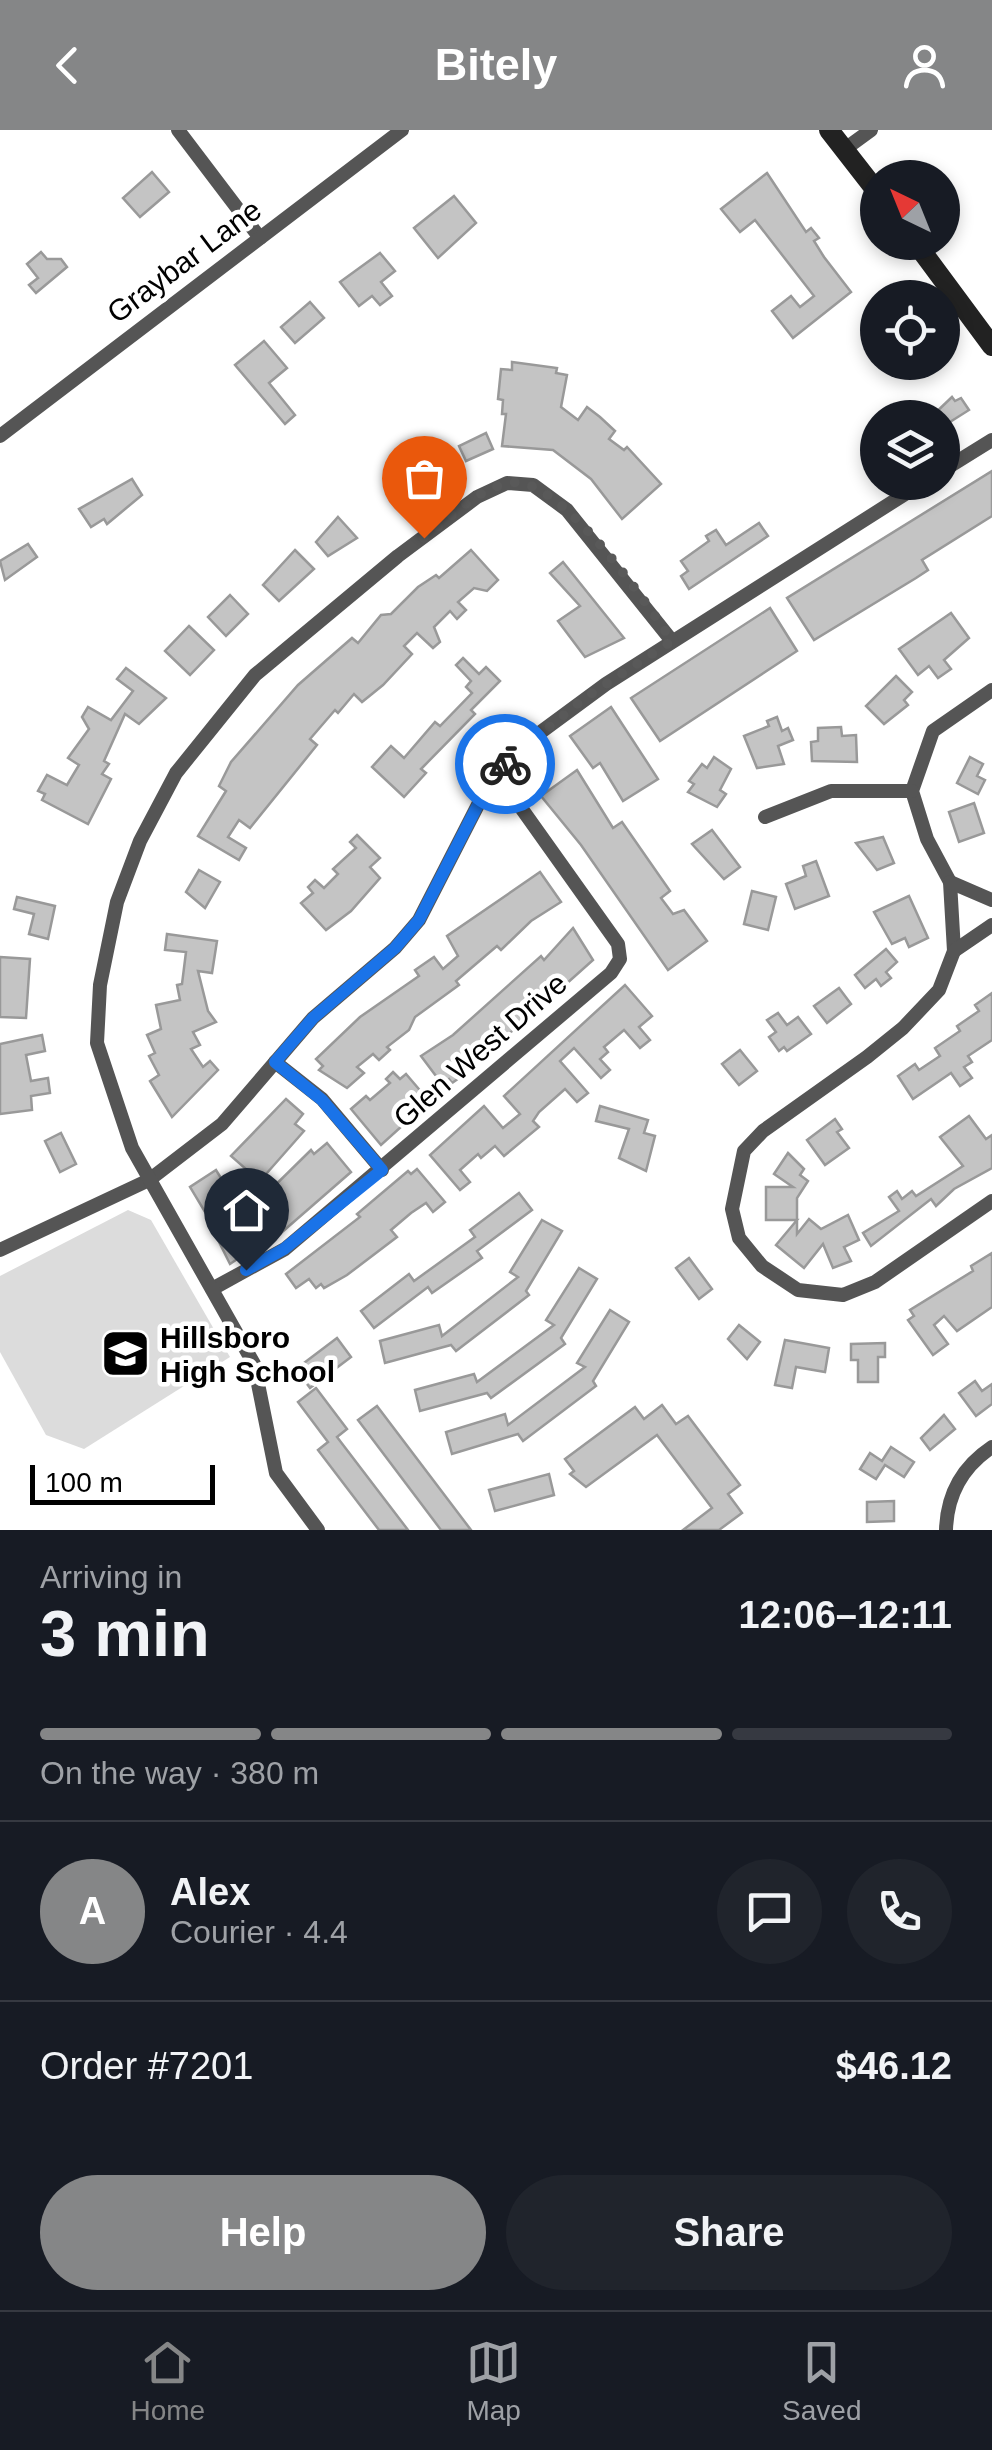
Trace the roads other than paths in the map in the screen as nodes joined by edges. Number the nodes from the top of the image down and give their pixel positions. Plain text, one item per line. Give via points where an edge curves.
1 (178, 130) edge
2 (402, 130) edge
3 (830, 130) edge
4 (870, 130) edge
5 (845, 149) junction
6 (860, 169) edge
7 (260, 238) junction
8 (928, 260) edge
9 (992, 346) edge
10 (0, 436) edge
11 (992, 440) edge
12 (960, 460) edge
13 (895, 500) edge
14 (672, 641) junction
15 (992, 690) edge
16 (497, 774) junction
17 (912, 792) junction
18 (765, 817) dead end
19 (950, 882) junction
20 (992, 900) edge
21 (992, 926) edge
22 (954, 951) junction
23 (275, 1062) junction
24 (382, 1170) junction
25 (149, 1180) junction
26 (992, 1200) edge
27 (0, 1250) edge
28 (212, 1289) junction
29 (992, 1447) edge
30 (318, 1530) edge
31 (946, 1530) edge

1 - 7 street
2 - 7 street, Graybar Lane
3 - 5 street
4 - 5 street
5 - 6 street
7 - 10 street, Graybar Lane
8 - 9 street
11 - 12 street
13 - 14 street
14 - 16 street via 583,699
14 - 25 street via 567,510 533,485 507,483 477,497 398,556 254,675 176,773 140,840 100,985 96,1044
15 - 17 street via 930,735
16 - 23 street via 419,920
16 - 24 street, Glen West Drive via 618,944 620,959
17 - 18 street via 831,791
17 - 19 street
19 - 20 street
19 - 22 street
21 - 22 street
22 - 26 street via 939,990 903,1028 744,1150 732,1209 738,1238 762,1266 798,1290 843,1295 875,1282
23 - 24 street via 322,1100
23 - 25 street via 222,1124
24 - 28 street, Glen West Drive via 284,1249
25 - 27 street
25 - 28 street
28 - 30 street via 254,1364 276,1473
29 - 31 street via 962,1476 947,1503

